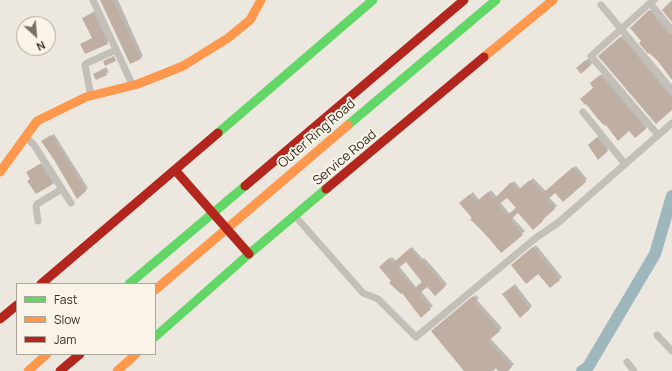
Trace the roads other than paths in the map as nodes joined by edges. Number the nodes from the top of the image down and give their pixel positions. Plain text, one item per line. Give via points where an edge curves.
1 (93, 0) edge
2 (261, 0) edge
3 (372, 0) edge
4 (464, 0) edge
5 (496, 0) edge
6 (553, 0) edge
7 (652, 2) edge
8 (601, 5) dead end
9 (621, 29) junction
10 (672, 30) edge
11 (116, 50) junction
12 (133, 86) junction
13 (672, 90) edge
14 (92, 96) junction
15 (583, 112) dead end
16 (672, 123) edge
17 (658, 135) junction
18 (26, 137) junction
19 (625, 164) junction
20 (175, 170) junction
21 (0, 172) edge
22 (62, 189) junction
23 (70, 203) dead end
24 (295, 216) junction
25 (38, 222) dead end
26 (250, 254) junction
27 (42, 283) edge
28 (130, 283) edge
29 (156, 289) edge
30 (16, 306) edge
31 (0, 319) edge
32 (658, 335) dead end
33 (156, 337) edge
34 (672, 351) edge
35 (46, 355) edge
36 (79, 355) edge
37 (135, 355) edge
38 (627, 362) dead end
39 (28, 371) edge
40 (60, 371) edge
41 (117, 371) edge
42 (634, 371) edge

1 - 11 street
2 - 12 main road via 250,20 228,38 183,66
3 - 20 main road
4 - 28 main road, Outer Ring Road
5 - 29 main road, Outer Ring Road
6 - 24 main road, Service Road
7 - 9 street
7 - 10 street
8 - 9 street
9 - 13 street
9 - 17 street via 590,56
11 - 12 street
11 - 14 street via 85,65
12 - 14 main road
14 - 18 main road via 37,121
15 - 19 street
16 - 17 street
17 - 19 street
18 - 21 main road
18 - 22 street via 34,145
19 - 24 street via 559,222 416,336 378,299 363,293
20 - 26 main road
20 - 27 main road
22 - 23 street
22 - 25 street via 37,204
24 - 26 main road, Service Road
26 - 33 main road, Service Road
30 - 31 main road
32 - 34 street
35 - 39 main road
36 - 40 main road
37 - 41 main road
38 - 42 street

